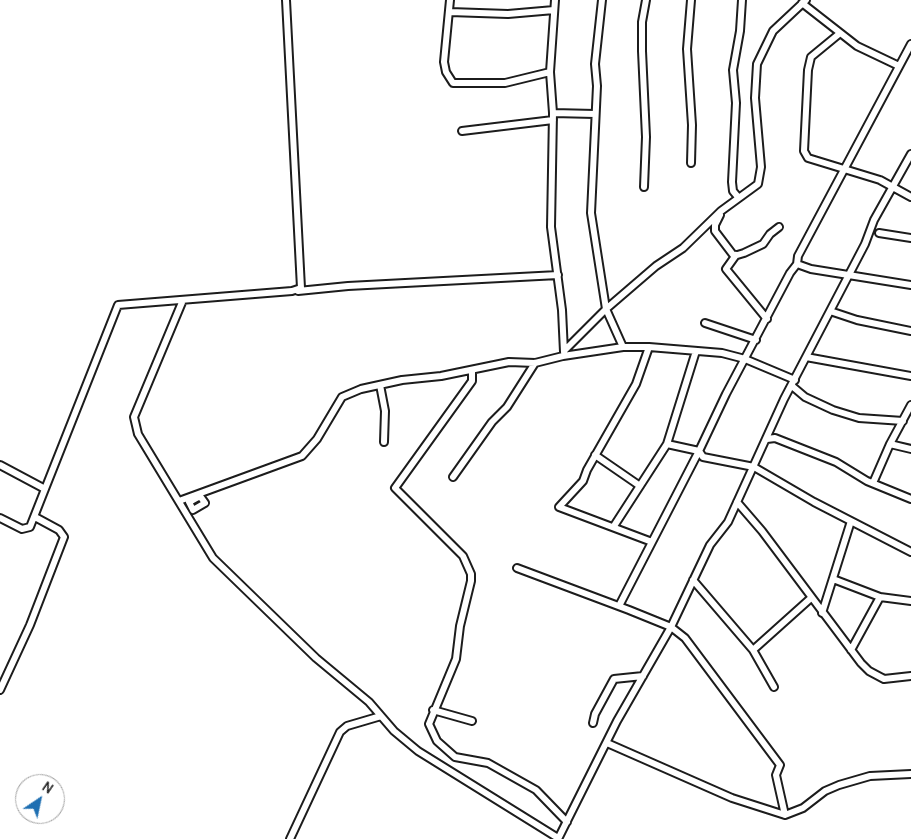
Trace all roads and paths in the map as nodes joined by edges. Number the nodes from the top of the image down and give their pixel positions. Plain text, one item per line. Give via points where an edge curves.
1 (286, 0) edge
2 (450, 0) edge
3 (555, 0) edge
4 (602, 0) edge
5 (646, 0) edge
6 (690, 0) edge
7 (742, 0) edge
8 (804, 2) edge
9 (554, 10) junction
10 (450, 12) junction
11 (840, 34) junction
12 (911, 44) edge
13 (899, 66) junction
14 (550, 72) junction
15 (596, 114) junction
16 (553, 116) junction
17 (462, 131) dead end
18 (910, 156) edge
19 (691, 164) dead end
20 (846, 169) junction
21 (894, 186) junction
22 (644, 187) dead end
23 (911, 197) edge
24 (738, 198) junction
25 (723, 210) junction
26 (779, 227) dead end
27 (879, 233) dead end
28 (911, 238) edge
29 (736, 256) junction
30 (797, 264) junction
31 (558, 274) junction
32 (850, 275) junction
33 (911, 284) edge
34 (298, 291) junction
35 (183, 300) junction
36 (606, 309) junction
37 (830, 311) junction
38 (767, 319) junction
39 (706, 323) dead end
40 (911, 331) edge
41 (756, 340) junction
42 (623, 347) junction
43 (649, 347) junction
44 (696, 350) junction
45 (564, 353) junction
46 (806, 357) junction
47 (745, 359) junction
48 (535, 363) junction
49 (472, 370) junction
50 (911, 376) edge
51 (794, 383) junction
52 (380, 385) junction
53 (911, 405) edge
54 (903, 421) junction
55 (770, 431) junction
56 (775, 438) junction
57 (767, 440) junction
58 (384, 442) dead end
59 (667, 444) junction
60 (890, 444) junction
61 (911, 449) edge
62 (699, 451) junction
63 (595, 455) junction
64 (0, 465) edge
65 (754, 467) junction
66 (454, 477) dead end
67 (873, 483) junction
68 (640, 486) junction
69 (45, 489) junction
70 (911, 499) edge
71 (179, 501) junction
72 (736, 502) junction
73 (35, 517) junction
74 (0, 518) edge
75 (851, 521) junction
76 (614, 526) junction
77 (652, 542) junction
78 (911, 552) edge
79 (517, 568) dead end
80 (833, 579) junction
81 (693, 580) junction
82 (880, 596) junction
83 (811, 598) junction
84 (911, 601) edge
85 (619, 606) junction
86 (822, 613) junction
87 (671, 627) junction
88 (753, 650) junction
89 (851, 650) junction
90 (642, 676) junction
91 (911, 676) edge
92 (774, 687) dead end
93 (0, 690) edge
94 (434, 710) junction
95 (381, 716) junction
96 (472, 721) dead end
97 (593, 723) dead end
98 (608, 743) junction
99 (911, 774) edge
100 (785, 815) junction
101 (566, 822) junction
102 (558, 838) edge
103 (290, 839) edge

1 - 34 street via 302,282
2 - 10 street
3 - 9 street
4 - 15 street via 596,40
5 - 22 street via 642,22 646,137
6 - 19 street via 686,49 692,125
7 - 24 street via 733,70 736,104 732,182
8 - 11 street
8 - 24 street via 773,31 756,64 754,98 760,180
9 - 10 street via 508,14
9 - 14 street
10 - 14 street via 444,62 452,82 505,83
11 - 13 street via 875,56
11 - 20 street via 811,57 804,151 808,158
12 - 13 street
13 - 20 street
14 - 16 street
15 - 16 street
15 - 36 street via 592,213
16 - 17 street
16 - 31 street via 551,227
18 - 21 street
20 - 21 street
20 - 30 street via 798,256
21 - 23 street
21 - 32 street via 874,220
24 - 25 street
25 - 29 street via 715,230
25 - 36 street via 683,248 656,266
26 - 29 street via 763,244
27 - 28 street
29 - 38 street via 726,270
30 - 32 street
30 - 38 street
31 - 34 street
31 - 45 street
32 - 33 street
32 - 37 street
34 - 35 street
35 - 69 street via 121,304 115,308
35 - 71 street via 134,417 138,434
36 - 42 street
36 - 45 street
37 - 40 street
37 - 46 street
38 - 41 street
39 - 41 street
41 - 47 street
42 - 43 street
42 - 45 street
43 - 44 street
43 - 63 street via 636,384
44 - 47 street
44 - 59 street
45 - 48 street
46 - 50 street
46 - 51 street
47 - 51 street
47 - 62 street
48 - 49 street via 509,362
48 - 66 street via 507,407 492,422
49 - 52 street
49 - 94 street via 472,382 395,488 463,556 471,574 456,659
51 - 54 street via 805,396 833,410 859,418
51 - 55 street
52 - 58 street via 385,411
52 - 71 street via 342,397 317,439 302,456
53 - 54 street
54 - 60 street
55 - 56 street
55 - 57 street
56 - 57 street
56 - 67 street via 844,466
57 - 65 street
59 - 62 street
59 - 68 street
60 - 61 street
60 - 67 street
62 - 65 street via 703,457
62 - 77 street
63 - 68 street
63 - 76 street via 583,481 559,507
64 - 69 street
65 - 72 street
65 - 75 street
67 - 70 street
68 - 76 street
69 - 73 street
71 - 95 street via 213,558 226,572 316,658 370,702
72 - 81 street via 728,522 710,545
72 - 83 street via 762,531
73 - 74 street via 30,527 22,529
73 - 93 street via 64,536 30,625
75 - 78 street
75 - 80 street
76 - 77 street
77 - 85 street
79 - 85 street
80 - 82 street
80 - 86 street
81 - 87 street
81 - 88 street
82 - 84 street
82 - 89 street
83 - 86 street
83 - 88 street
85 - 87 street
86 - 89 street
87 - 90 street
87 - 100 street via 685,638 779,762 781,767 776,775
88 - 92 street
89 - 91 street via 869,671 884,679
90 - 97 street via 614,679
90 - 98 street
94 - 96 street
94 - 101 street via 429,724 431,731 455,757 488,764 536,790
95 - 102 street via 418,751
95 - 103 street via 347,726 340,732
98 - 100 street via 732,798
98 - 101 street
99 - 100 street via 880,774 847,783 826,791 803,808
101 - 102 street

